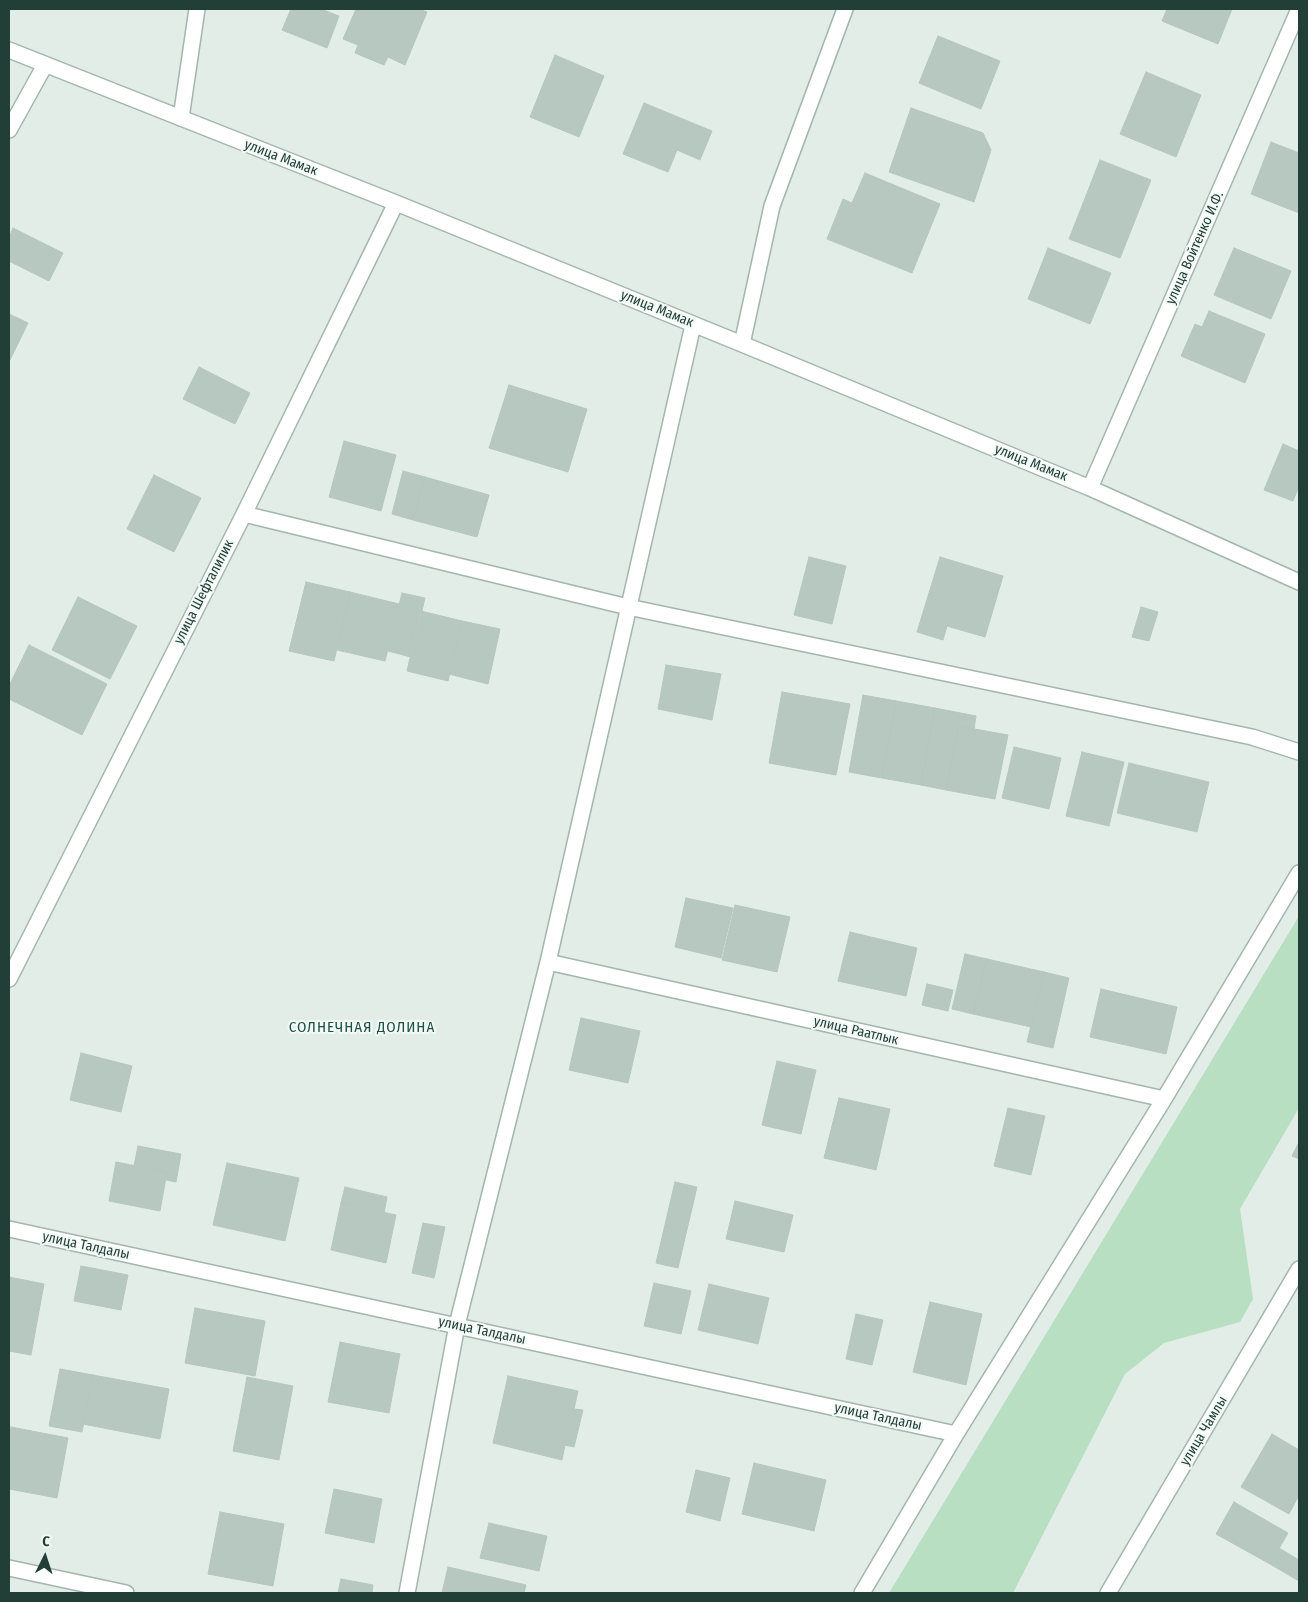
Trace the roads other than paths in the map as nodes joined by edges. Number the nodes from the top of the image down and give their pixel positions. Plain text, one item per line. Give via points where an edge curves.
1 (197, 9) edge
2 (845, 9) edge
3 (1299, 9) edge
4 (9, 50) edge
5 (45, 64) junction
6 (181, 118) junction
7 (9, 130) edge
8 (396, 203) junction
9 (693, 324) junction
10 (742, 344) junction
11 (1090, 488) junction
12 (244, 514) junction
13 (1299, 582) edge
14 (628, 607) junction
15 (1299, 752) edge
16 (1299, 873) edge
17 (548, 962) junction
18 (9, 979) edge
19 (1164, 1099) junction
20 (9, 1229) edge
21 (1299, 1268) edge
22 (457, 1325) junction
23 (956, 1434) junction
24 (9, 1568) edge
25 (126, 1593) edge
26 (408, 1593) edge
27 (862, 1593) edge
28 (1108, 1593) edge

1 - 6 street
2 - 10 street via 772,206
3 - 11 street, улица Войтенко И.Ф.
4 - 5 street, улица Мамак
5 - 6 street, улица Мамак
5 - 7 street
6 - 8 street, улица Мамак
8 - 9 street, улица Мамак
8 - 12 street, улица Шефталилик
9 - 10 street, улица Мамак
9 - 14 street
10 - 11 street, улица Мамак
11 - 13 street, улица Мамак
12 - 14 street
12 - 18 street, улица Шефталилик
14 - 15 street via 1252,737
14 - 17 street
16 - 19 street
17 - 19 street, улица Раатлык
17 - 22 street
19 - 23 street
20 - 22 street, улица Талдалы
21 - 28 street, улица Чамлы
22 - 23 street, улица Талдалы
22 - 26 street
23 - 27 street
24 - 25 street

